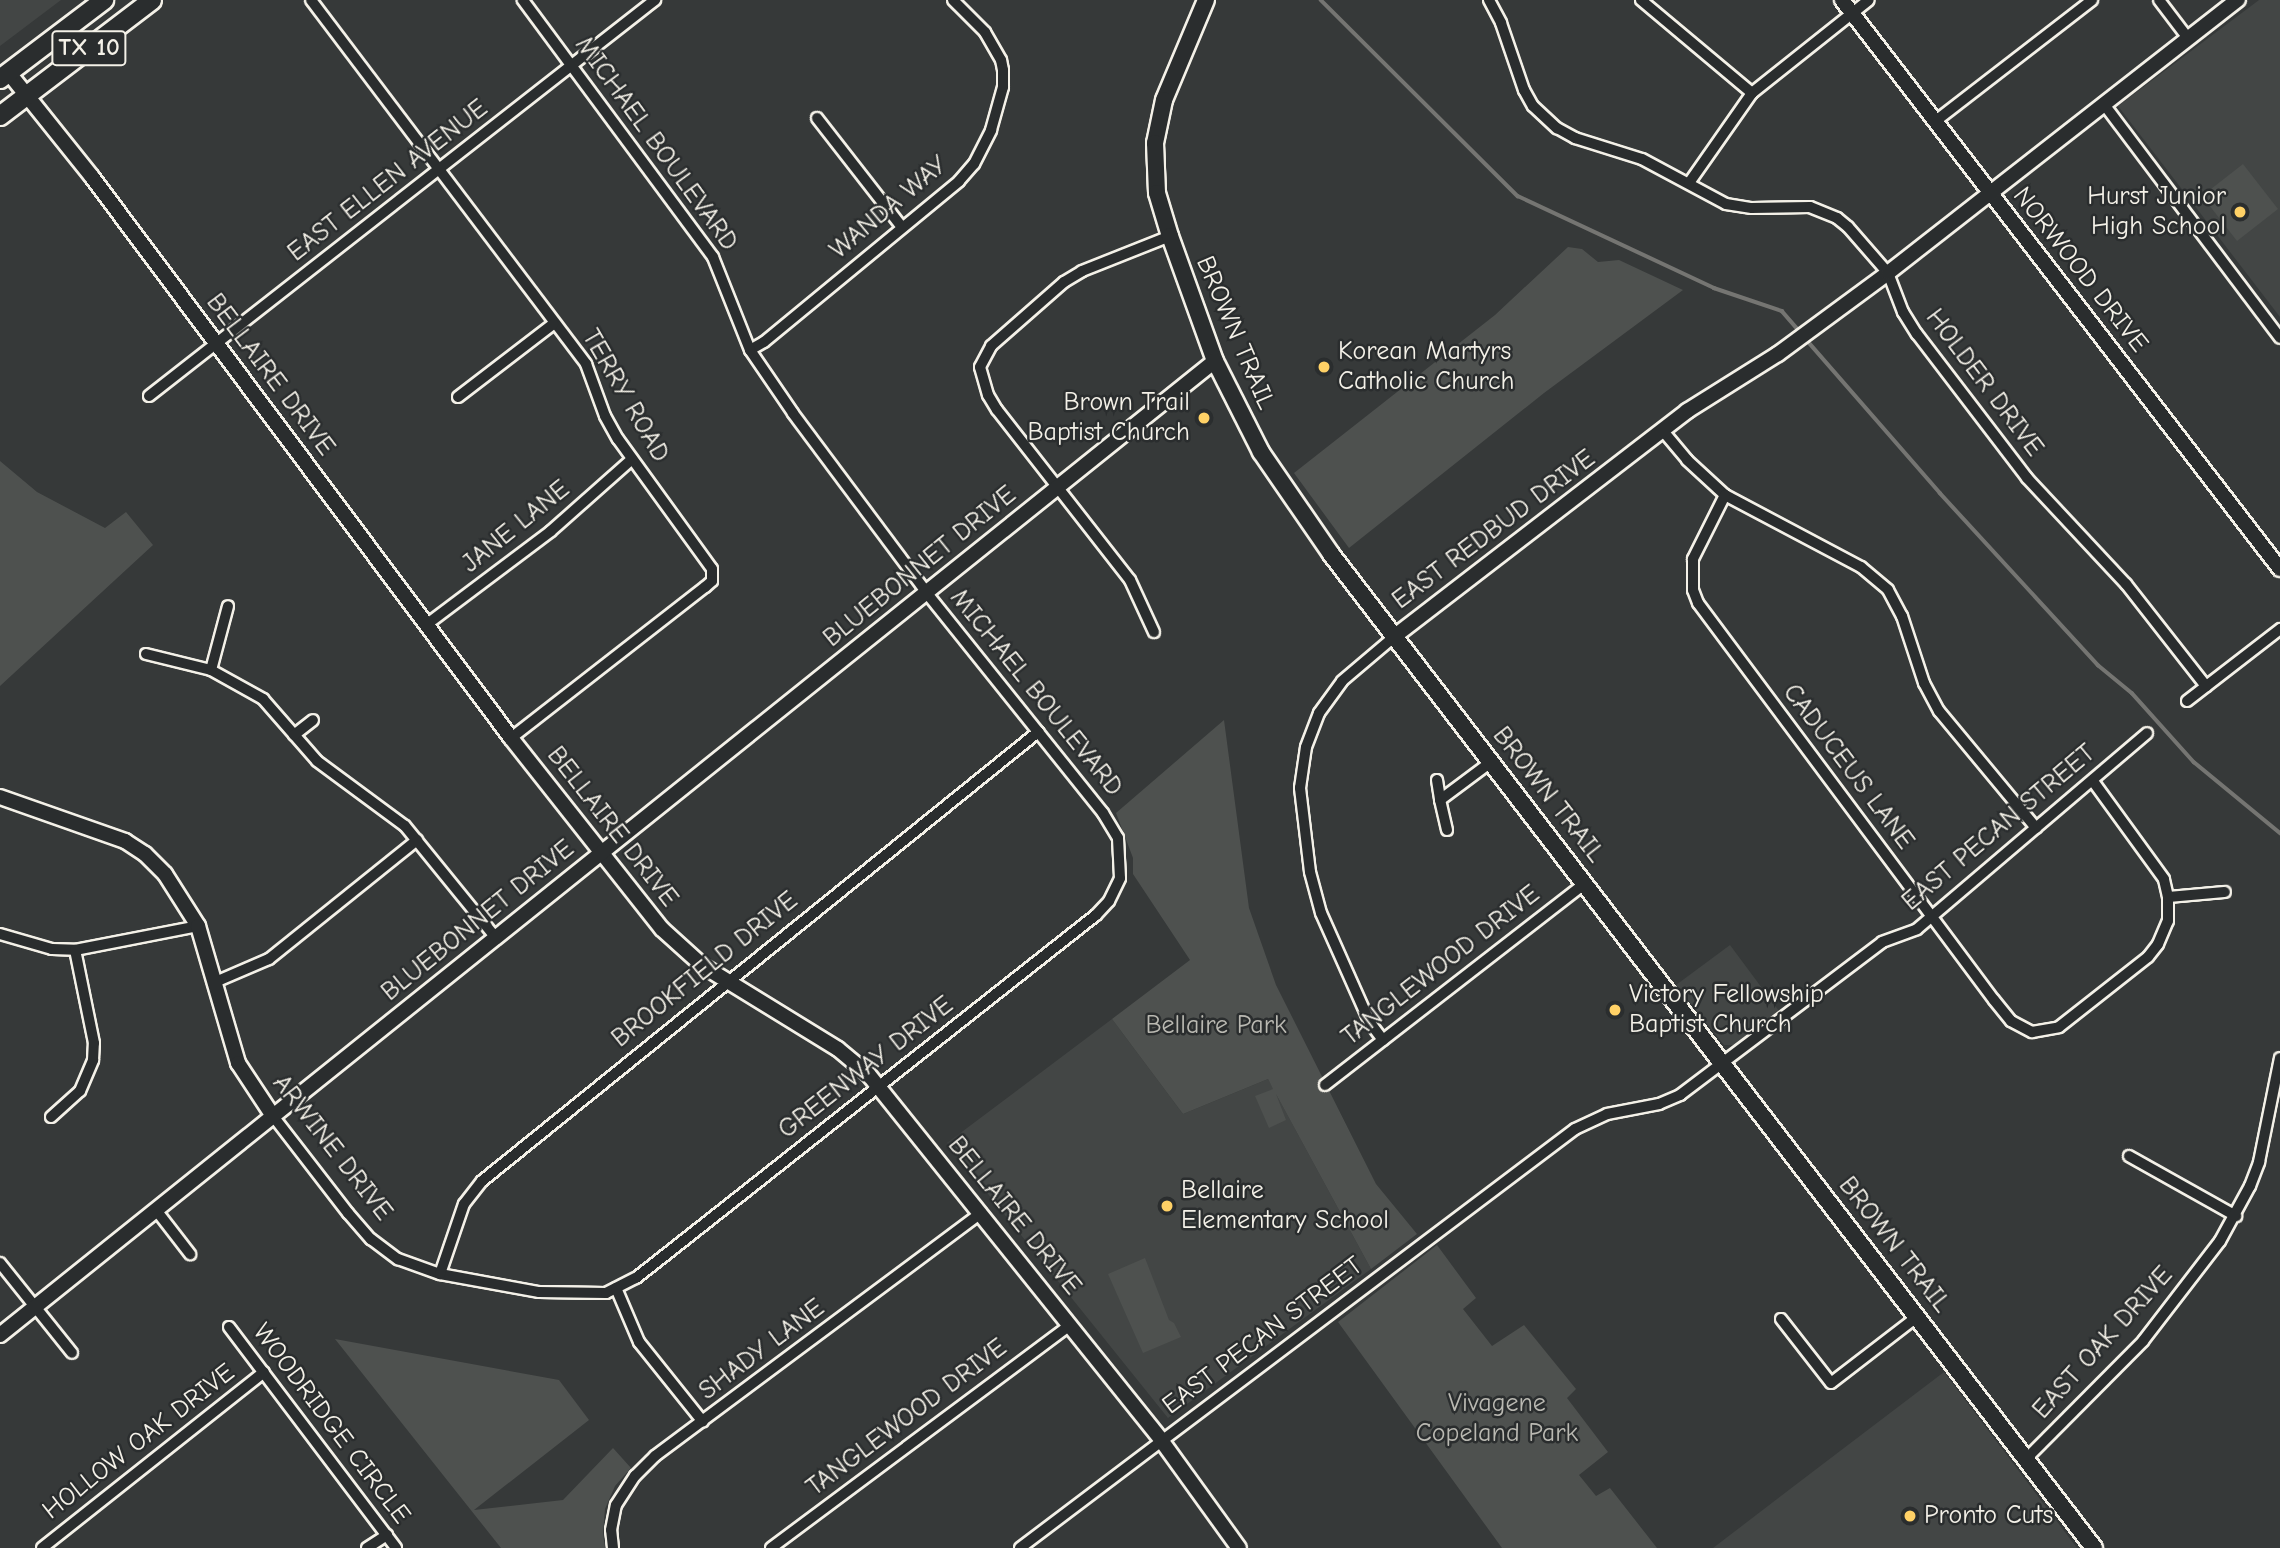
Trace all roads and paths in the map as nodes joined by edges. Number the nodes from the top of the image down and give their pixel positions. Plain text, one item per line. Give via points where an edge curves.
1 (104, 0) edge
2 (152, 0) edge
3 (312, 0) edge
4 (523, 0) edge
5 (655, 0) edge
6 (953, 0) edge
7 (1206, 0) edge
8 (1489, 0) edge
9 (1641, 0) edge
10 (1842, 0) edge
11 (1869, 0) edge
12 (2092, 0) edge
13 (2159, 0) edge
14 (2238, 0) edge
15 (1852, 12) junction
16 (2188, 38) junction
17 (571, 66) junction
18 (4, 76) edge
19 (1752, 93) junction
20 (27, 95) junction
21 (2103, 103) junction
22 (0, 116) edge
23 (817, 118) dead end
24 (1937, 121) junction
25 (439, 170) junction
26 (1689, 183) junction
27 (1990, 193) junction
28 (902, 227) junction
29 (1170, 236) junction
30 (1888, 273) junction
31 (553, 324) junction
32 (2280, 338) edge
33 (216, 344) junction
34 (750, 350) junction
35 (1215, 361) junction
36 (149, 396) dead end
37 (458, 397) dead end
38 (1663, 430) junction
39 (632, 459) junction
40 (1058, 487) junction
41 (1724, 495) junction
42 (2280, 569) edge
43 (927, 593) junction
44 (228, 606) dead end
45 (426, 625) junction
46 (2280, 629) edge
47 (1154, 632) dead end
48 (1395, 636) junction
49 (146, 654) dead end
50 (211, 670) junction
51 (2206, 686) junction
52 (2187, 701) dead end
53 (313, 720) dead end
54 (1038, 732) junction
55 (2147, 733) dead end
56 (294, 735) junction
57 (511, 738) junction
58 (1491, 762) junction
59 (1437, 780) dead end
60 (2092, 780) junction
61 (0, 797) edge
62 (1440, 800) junction
63 (2036, 828) junction
64 (1447, 830) dead end
65 (417, 840) junction
66 (602, 854) junction
67 (1121, 867) joint
68 (1585, 883) junction
69 (2225, 892) dead end
70 (2168, 897) junction
71 (1931, 918) junction
72 (198, 926) junction
73 (0, 934) edge
74 (496, 938) junction
75 (75, 950) junction
76 (728, 981) junction
77 (213, 982) junction
78 (1383, 1040) junction
79 (2280, 1058) edge
80 (1723, 1063) junction
81 (1325, 1085) dead end
82 (879, 1087) junction
83 (273, 1116) junction
84 (51, 1117) dead end
85 (2129, 1156) dead end
86 (156, 1210) junction
87 (981, 1213) junction
88 (2236, 1216) junction
89 (190, 1254) dead end
90 (0, 1263) edge
91 (440, 1274) junction
92 (617, 1289) junction
93 (35, 1307) junction
94 (1918, 1316) junction
95 (1780, 1319) dead end
96 (1070, 1325) junction
97 (229, 1327) dead end
98 (0, 1335) edge
99 (72, 1353) dead end
100 (264, 1372) junction
101 (703, 1422) junction
102 (1161, 1440) junction
103 (2026, 1460) junction
104 (387, 1535) junction
105 (42, 1548) edge
106 (366, 1548) edge
107 (396, 1548) edge
108 (613, 1548) edge
109 (771, 1548) edge
110 (1020, 1548) edge
111 (1238, 1548) edge
112 (2094, 1548) edge

1 - 18 main road, TX 10
2 - 20 main road, TX 10
3 - 25 street, TERRY ROAD
4 - 17 street, MICHAEL BOULEVARD
5 - 17 street, EAST ELLEN AVENUE
6 - 28 street, WANDA WAY via 985,32 1001,60 1003,88 991,130 974,164
7 - 29 main road, BROWN TRAIL via 1157,126 1157,193
8 - 26 street, HOLDER DRIVE via 1524,90 1544,119 1575,138 1642,159
9 - 19 street
10 - 15 street, NORWOOD DRIVE
11 - 15 street
12 - 24 street
13 - 16 street
14 - 16 street, EAST REDBUD DRIVE
15 - 19 street
15 - 24 street, NORWOOD DRIVE
16 - 21 street, EAST REDBUD DRIVE
17 - 25 street, EAST ELLEN AVENUE
17 - 34 street, MICHAEL BOULEVARD via 713,257
18 - 20 street, BELLAIRE DRIVE
19 - 26 street
20 - 22 main road, TX 10
20 - 33 street, BELLAIRE DRIVE
21 - 27 street, EAST REDBUD DRIVE
21 - 32 street
23 - 28 street
24 - 27 street, NORWOOD DRIVE
25 - 31 street, TERRY ROAD
25 - 33 street, EAST ELLEN AVENUE
26 - 30 street, HOLDER DRIVE via 1726,204 1752,208 1795,205 1821,211 1849,227
27 - 30 street, EAST REDBUD DRIVE
27 - 42 street, NORWOOD DRIVE
28 - 34 street, WANDA WAY
29 - 35 main road, BROWN TRAIL
29 - 40 street via 1064,282 1004,333 982,361 980,375 988,395
30 - 38 street, EAST REDBUD DRIVE
30 - 51 street, HOLDER DRIVE via 1917,334 2019,467 2133,592
31 - 37 street
31 - 39 street, TERRY ROAD via 586,364 605,416
33 - 36 street, EAST ELLEN AVENUE
33 - 45 street, BELLAIRE DRIVE
34 - 43 street, MICHAEL BOULEVARD
35 - 40 street, BLUEBONNET DRIVE
35 - 48 main road, BROWN TRAIL via 1286,492
38 - 41 street via 1686,460
38 - 48 street, EAST REDBUD DRIVE
39 - 45 street, JANE LANE via 551,531
39 - 57 street, TERRY ROAD via 707,561 712,581
40 - 43 street, BLUEBONNET DRIVE
40 - 47 street via 1130,580
41 - 63 street via 1861,567 1888,590 1939,711
41 - 71 street, CADUCEUS LANE via 1693,559 1693,590 1698,603
43 - 54 street, MICHAEL BOULEVARD
43 - 66 street, BLUEBONNET DRIVE
44 - 50 street
45 - 57 street, BELLAIRE DRIVE
46 - 51 street
48 - 58 main road, BROWN TRAIL
48 - 78 street, EAST REDBUD DRIVE via 1358,665 1328,699 1306,747 1300,788 1310,872 1321,913 1370,1023
49 - 50 street
50 - 56 street via 262,699
51 - 52 street
53 - 56 street
54 - 67 street, MICHAEL BOULEVARD via 1112,826
54 - 76 street, BROOKFIELD DRIVE
55 - 60 street, EAST PECAN STREET
56 - 65 street via 317,761 392,815
57 - 66 street, BELLAIRE DRIVE
58 - 62 street
58 - 68 main road, BROWN TRAIL
59 - 62 street
60 - 63 street, EAST PECAN STREET
60 - 70 street, CADUCEUS LANE via 2156,865
61 - 72 street, ARWINE DRIVE via 125,841 145,854 165,874
62 - 64 street
63 - 71 street, EAST PECAN STREET
65 - 74 street
65 - 77 street via 269,960
66 - 74 street, BLUEBONNET DRIVE
66 - 76 street, BELLAIRE DRIVE via 675,944
67 - 82 street, GREENWAY DRIVE via 1116,891 1096,915
68 - 78 street, TANGLEWOOD DRIVE
68 - 80 main road, BROWN TRAIL
69 - 70 street
70 - 71 street, CADUCEUS LANE via 2164,932 2148,957 2059,1027 2045,1032 2032,1032 2011,1021
71 - 80 street, EAST PECAN STREET via 1917,929 1882,942
72 - 75 street
72 - 77 street, ARWINE DRIVE
73 - 75 street via 52,950
74 - 83 street, BLUEBONNET DRIVE
75 - 84 street via 94,1043 93,1059 80,1091
76 - 82 street, BELLAIRE DRIVE via 846,1054
76 - 91 street, BROOKFIELD DRIVE via 482,1181 459,1216
77 - 83 street, ARWINE DRIVE via 237,1063
78 - 81 street, TANGLEWOOD DRIVE
79 - 88 street, EAST OAK DRIVE via 2259,1162
80 - 94 main road, BROWN TRAIL
80 - 102 street, EAST PECAN STREET via 1670,1101 1607,1114 1575,1129
82 - 87 street, BELLAIRE DRIVE
82 - 92 street, GREENWAY DRIVE
83 - 86 street, BLUEBONNET DRIVE
83 - 91 street, ARWINE DRIVE via 371,1238 398,1259
85 - 88 street
86 - 89 street
86 - 93 street, BLUEBONNET DRIVE
87 - 96 street, BELLAIRE DRIVE
87 - 101 street, SHADY LANE
88 - 103 street, EAST OAK DRIVE via 2169,1311
90 - 93 street
91 - 92 street, ARWINE DRIVE via 539,1292 586,1294
92 - 101 street via 639,1342
93 - 98 street, BLUEBONNET DRIVE
93 - 99 street
94 - 95 street via 1831,1382
94 - 103 main road, BROWN TRAIL
96 - 102 street, BELLAIRE DRIVE
96 - 109 street, TANGLEWOOD DRIVE
97 - 100 street, WOODRIDGE CIRCLE
100 - 104 street, WOODRIDGE CIRCLE
100 - 105 street, HOLLOW OAK DRIVE
101 - 108 street, SHADY LANE via 655,1456 622,1493 612,1519
102 - 110 street, EAST PECAN STREET
102 - 111 street, BELLAIRE DRIVE
103 - 112 main road, BROWN TRAIL
104 - 106 street
104 - 107 street, WOODRIDGE CIRCLE

